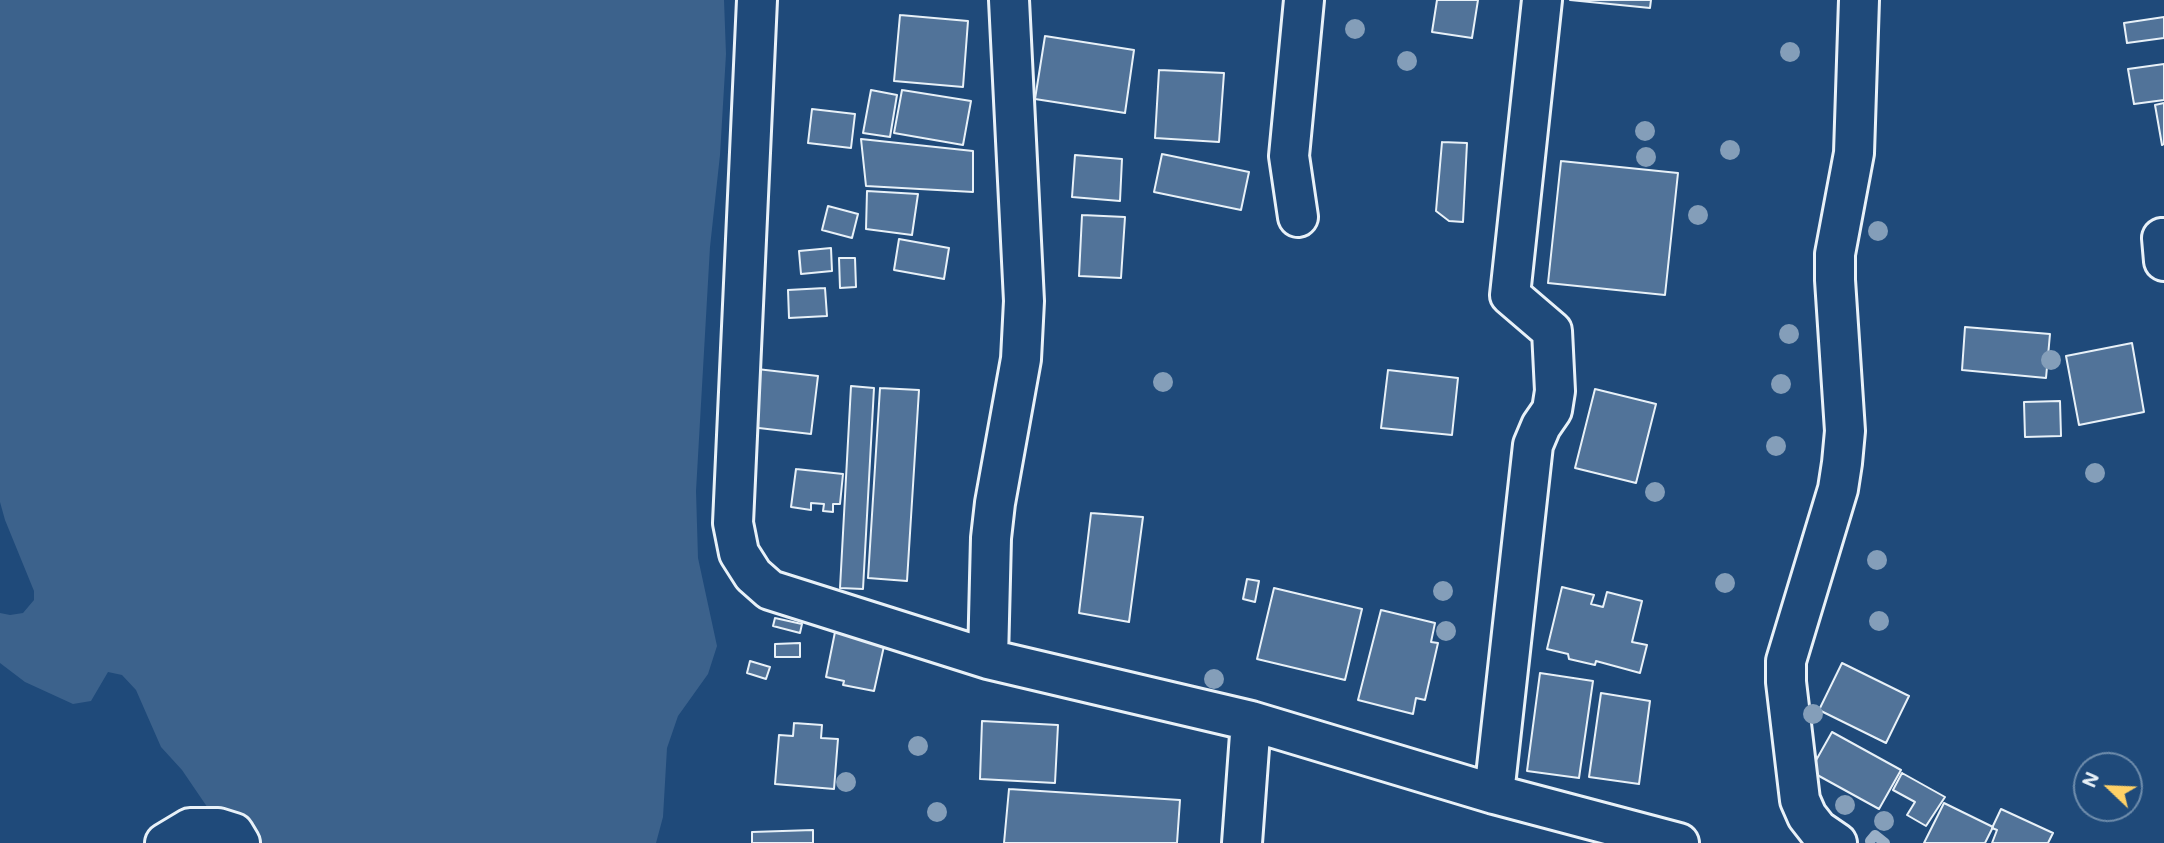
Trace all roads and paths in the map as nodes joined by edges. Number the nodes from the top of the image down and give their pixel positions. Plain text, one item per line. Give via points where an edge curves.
1 (757, 0) edge
2 (1009, 0) edge
3 (1304, 0) edge
4 (1542, 0) edge
5 (1859, 0) edge
6 (1297, 216) dead end
7 (988, 659) junction
8 (1251, 721) junction
9 (1494, 794) junction
10 (165, 843) edge
11 (240, 843) edge
12 (1242, 843) edge
13 (1679, 843) edge
14 (1837, 843) edge

1 - 7 street via 733,523 739,552 753,575 771,590
2 - 7 street via 1024,300 1021,359 991,538
3 - 6 street via 1289,156
4 - 9 street via 1510,295 1552,331 1555,391 1552,410 1534,445
5 - 14 street via 1854,153 1835,254 1845,431 1842,463 1786,661 1800,800 1818,830
7 - 8 street
8 - 9 street
8 - 12 street
9 - 13 street
10 - 11 street via 190,828 218,828 234,833

